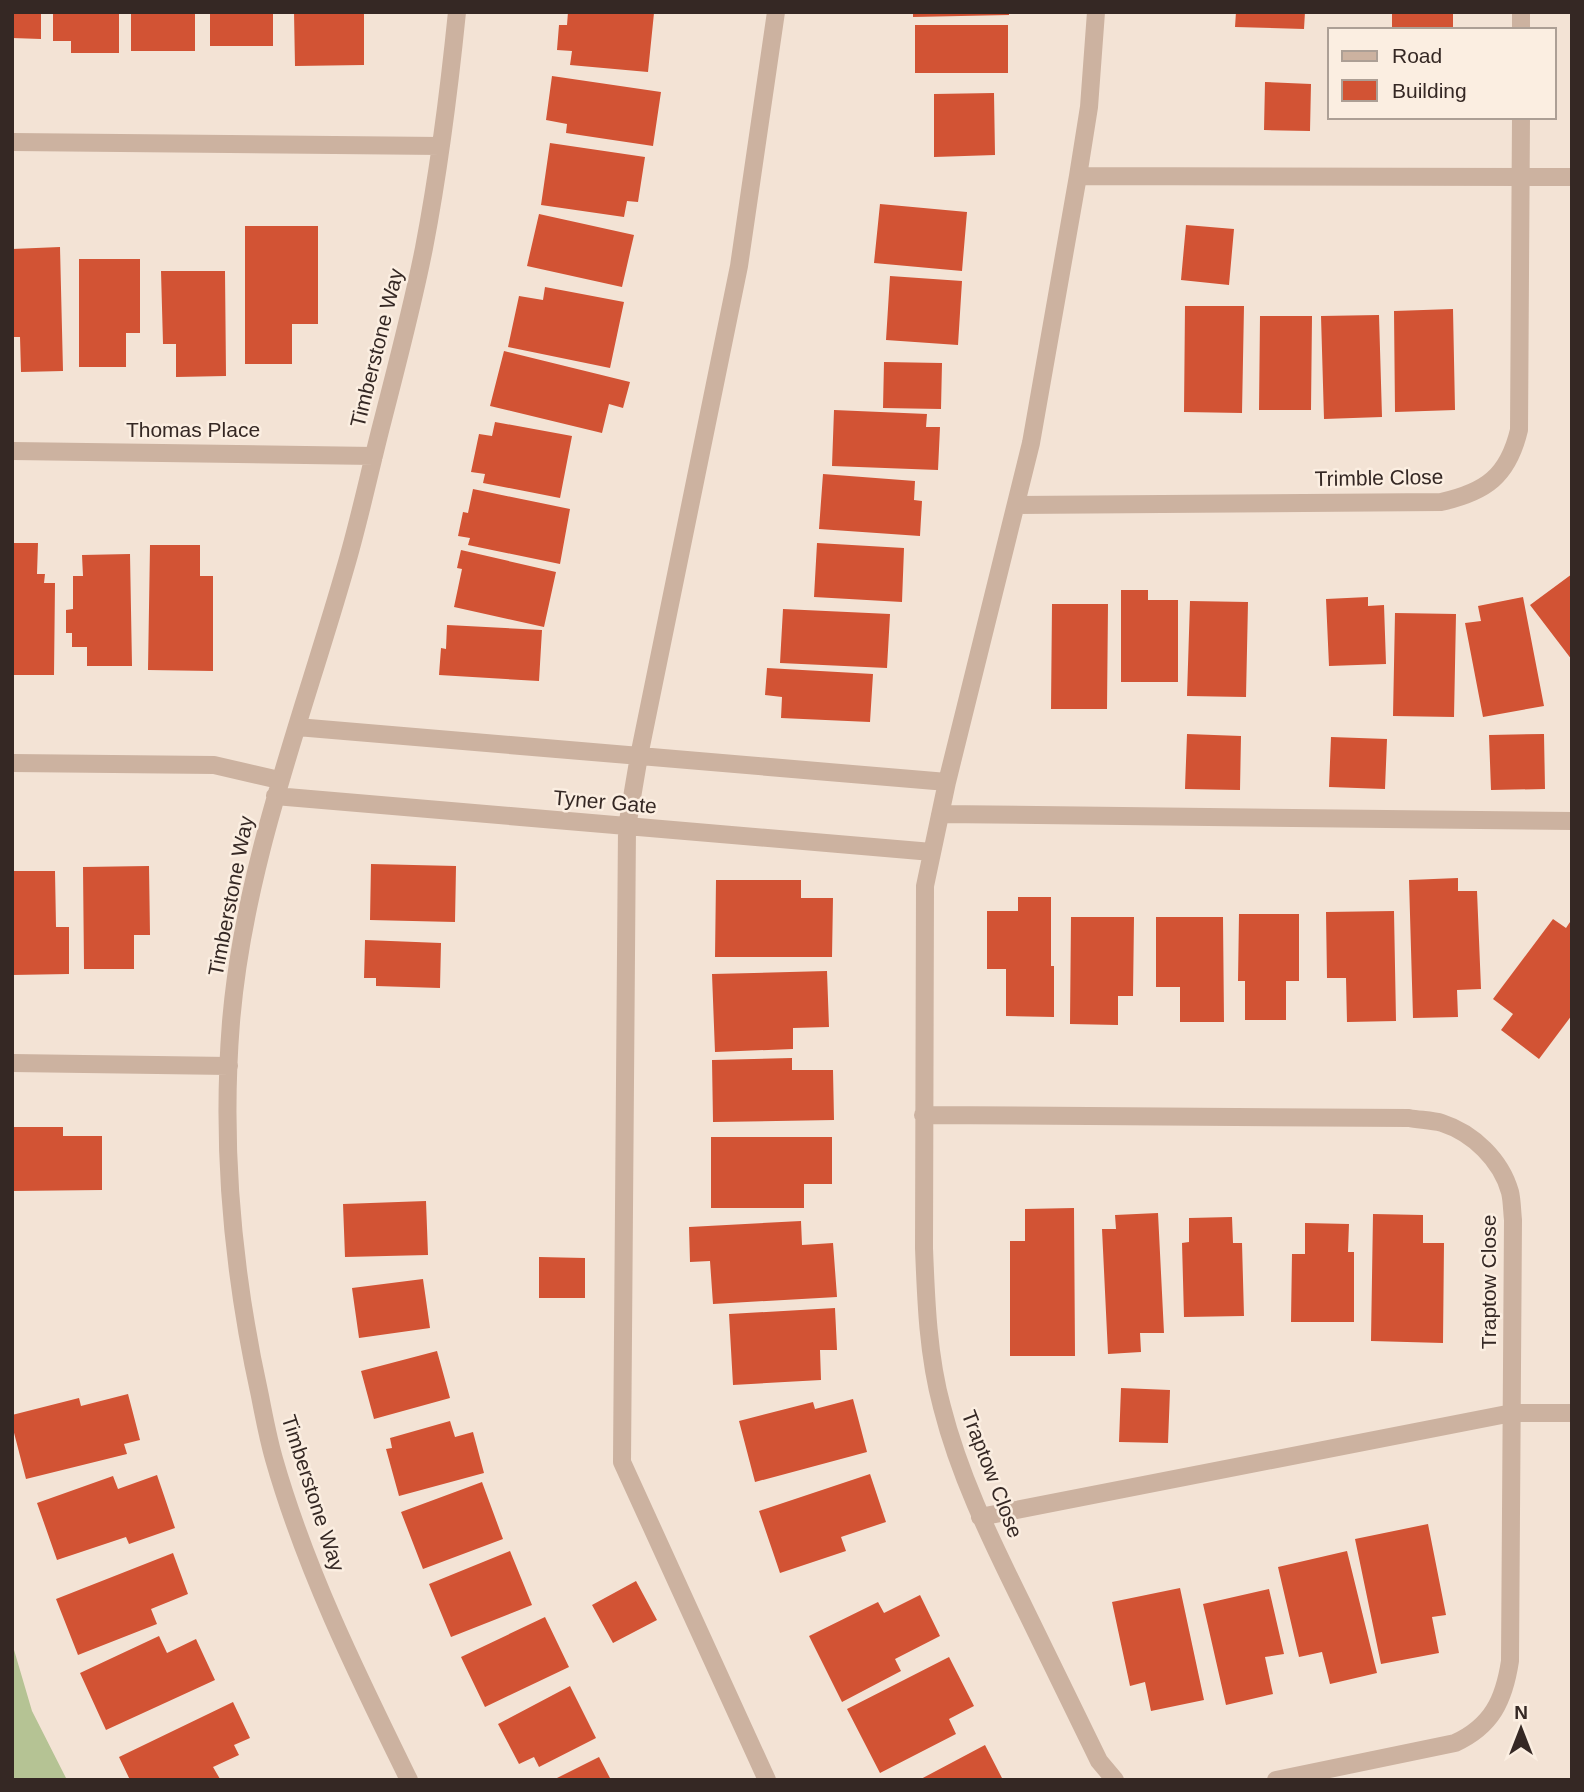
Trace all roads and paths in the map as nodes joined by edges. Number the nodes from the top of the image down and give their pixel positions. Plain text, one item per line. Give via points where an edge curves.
1 (457, 12) edge
2 (776, 12) edge
3 (1097, 12) edge
4 (1521, 119) edge
5 (12, 142) edge
6 (441, 146) junction
7 (1078, 176) junction
8 (1521, 177) junction
9 (1572, 177) edge
10 (12, 452) edge
11 (374, 456) junction
12 (1016, 505) junction
13 (297, 727) junction
14 (639, 756) junction
15 (12, 763) edge
16 (947, 782) junction
17 (277, 788) junction
18 (940, 814) junction
19 (1572, 821) edge
20 (627, 827) junction
21 (932, 852) junction
22 (12, 1063) edge
23 (229, 1066) junction
24 (923, 1115) junction
25 (1512, 1413) junction
26 (1572, 1413) edge
27 (980, 1517) junction
28 (409, 1780) edge
29 (767, 1780) edge
30 (1115, 1780) edge
31 (1276, 1780) edge

1 - 6 street, Timberstone Way
2 - 14 street via 739,266
3 - 7 street
4 - 8 street, Trimble Close
5 - 6 street
6 - 11 street, Timberstone Way via 409,318
7 - 8 street
7 - 12 street
8 - 9 street
8 - 12 street, Trimble Close via 1519,430 1505,467 1467,496 1441,502
10 - 11 street, Thomas Place
11 - 13 street, Timberstone Way
12 - 16 street
13 - 14 street
13 - 17 street, Timberstone Way
14 - 16 street
14 - 20 street
15 - 17 street, Tyner Gate via 214,765
16 - 18 street
17 - 20 street, Tyner Gate
17 - 23 street, Timberstone Way via 252,887 235,985
18 - 19 street
18 - 21 street
20 - 21 street, Tyner Gate
20 - 29 street via 622,1462
21 - 24 street, Traptow Close via 924,913
22 - 23 street
23 - 28 street, Timberstone Way via 227,1136 238,1277 273,1458 342,1640
24 - 25 street, Traptow Close via 1409,1118 1441,1122 1465,1133 1501,1170 1510,1193
24 - 27 street, Traptow Close via 924,1248 933,1364 953,1447
25 - 26 street
25 - 27 street
25 - 31 street, Traptow Close via 1510,1661 1494,1712 1472,1735 1455,1743
27 - 30 street, Traptow Close via 1099,1762

